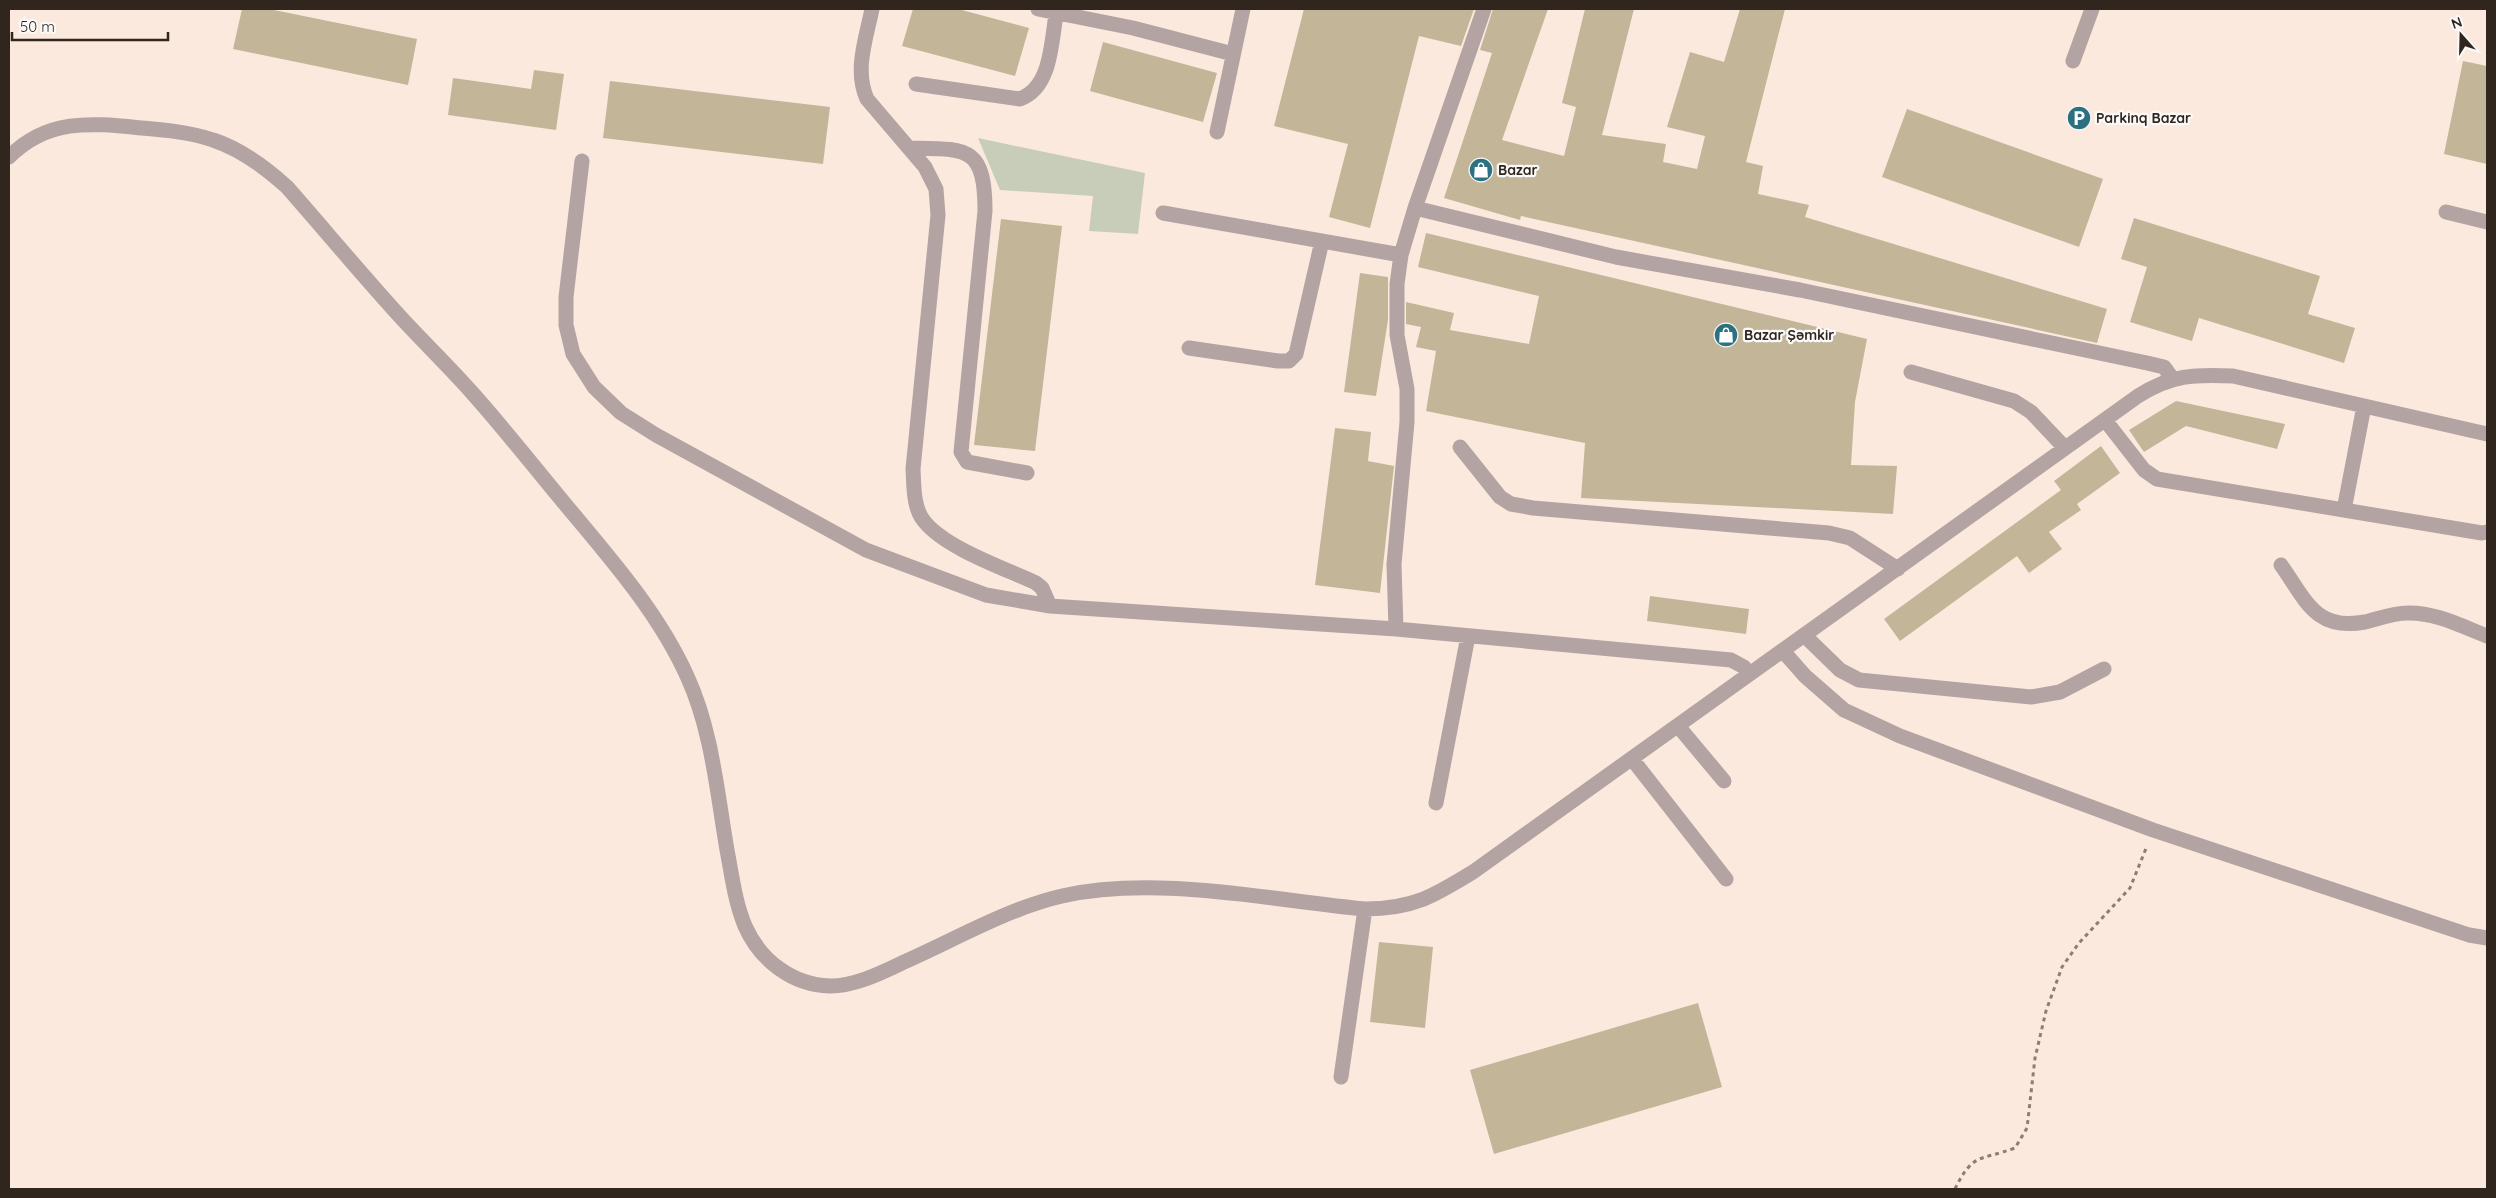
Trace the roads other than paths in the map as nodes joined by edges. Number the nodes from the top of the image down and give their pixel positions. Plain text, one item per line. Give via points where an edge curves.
1 (872, 9) edge
2 (1038, 9) edge
3 (1243, 9) edge
4 (1484, 9) edge
5 (2092, 9) edge
6 (1057, 11) edge
7 (1233, 54) junction
8 (2073, 61) dead end
9 (916, 84) dead end
10 (1217, 132) dead end
11 (909, 148) junction
12 (9, 157) edge
13 (582, 161) dead end
14 (1415, 208) junction
15 (2446, 212) dead end
16 (1163, 213) dead end
17 (2487, 222) edge
18 (1322, 241) junction
19 (1401, 255) junction
20 (1189, 348) dead end
21 (1911, 372) dead end
22 (2172, 378) junction
23 (2364, 406) junction
24 (2105, 420) junction
25 (2487, 434) edge
26 (1460, 448) dead end
27 (2065, 448) junction
28 (1027, 473) dead end
29 (2344, 510) junction
30 (2487, 532) edge
31 (2281, 564) dead end
32 (1898, 568) junction
33 (1050, 606) junction
34 (1396, 629) junction
35 (1468, 636) junction
36 (1804, 636) junction
37 (2487, 636) edge
38 (1783, 650) junction
39 (1744, 667) dead end
40 (2104, 669) dead end
41 (1678, 726) junction
42 (1632, 758) junction
43 (1724, 782) dead end
44 (1436, 803) dead end
45 (1726, 879) dead end
46 (1366, 909) junction
47 (2487, 938) edge
48 (1341, 1077) dead end

1 - 11 street via 860,64 861,86 867,99
2 - 6 street
3 - 7 street
4 - 14 street
5 - 8 street
6 - 7 street
6 - 9 street via 1045,72 1038,88 1028,96 1020,99
7 - 10 street
11 - 28 street via 957,149 972,155 979,168 985,185 985,210 961,452 967,462
11 - 33 street via 925,167 936,189 938,216 912,468 916,499 923,520 945,540 1036,583 1042,588
12 - 46 street via 23,143 68,125 175,131 214,140 243,154 269,170 287,187 396,312 473,393 626,578 663,631 694,691 704,724 743,920 756,946 772,964 788,975 830,986 874,976 1011,912 1065,895 1165,889
13 - 33 street via 566,298 566,325 573,354 594,387 621,413 866,550 986,595
14 - 19 street
14 - 22 street via 1616,257 1800,290 2147,363 2164,367
15 - 17 street
16 - 18 street
18 - 19 street
18 - 20 street via 1296,354 1289,361
19 - 34 street via 1397,284 1397,335 1407,389 1407,422 1394,564
21 - 27 street via 2014,401 2031,412
22 - 23 street via 2232,376
22 - 24 street via 2157,384
23 - 25 street
23 - 29 street
24 - 27 street
24 - 29 street via 2144,470 2157,479
26 - 32 street via 1500,497 1511,504 1830,533 1850,538
27 - 32 street
29 - 30 street
31 - 37 street via 2312,610 2324,620 2348,625 2405,613 2432,615
32 - 36 street
33 - 34 street
34 - 35 street
35 - 39 street via 1731,660
35 - 44 street
36 - 38 street
36 - 40 street via 1840,670 1859,680 2031,697 2060,692
38 - 41 street
38 - 47 street via 1805,676 1844,710 1900,736 2153,830 2441,926
41 - 42 street
41 - 43 street
42 - 45 street
42 - 46 street via 1440,893 1404,906
46 - 48 street

